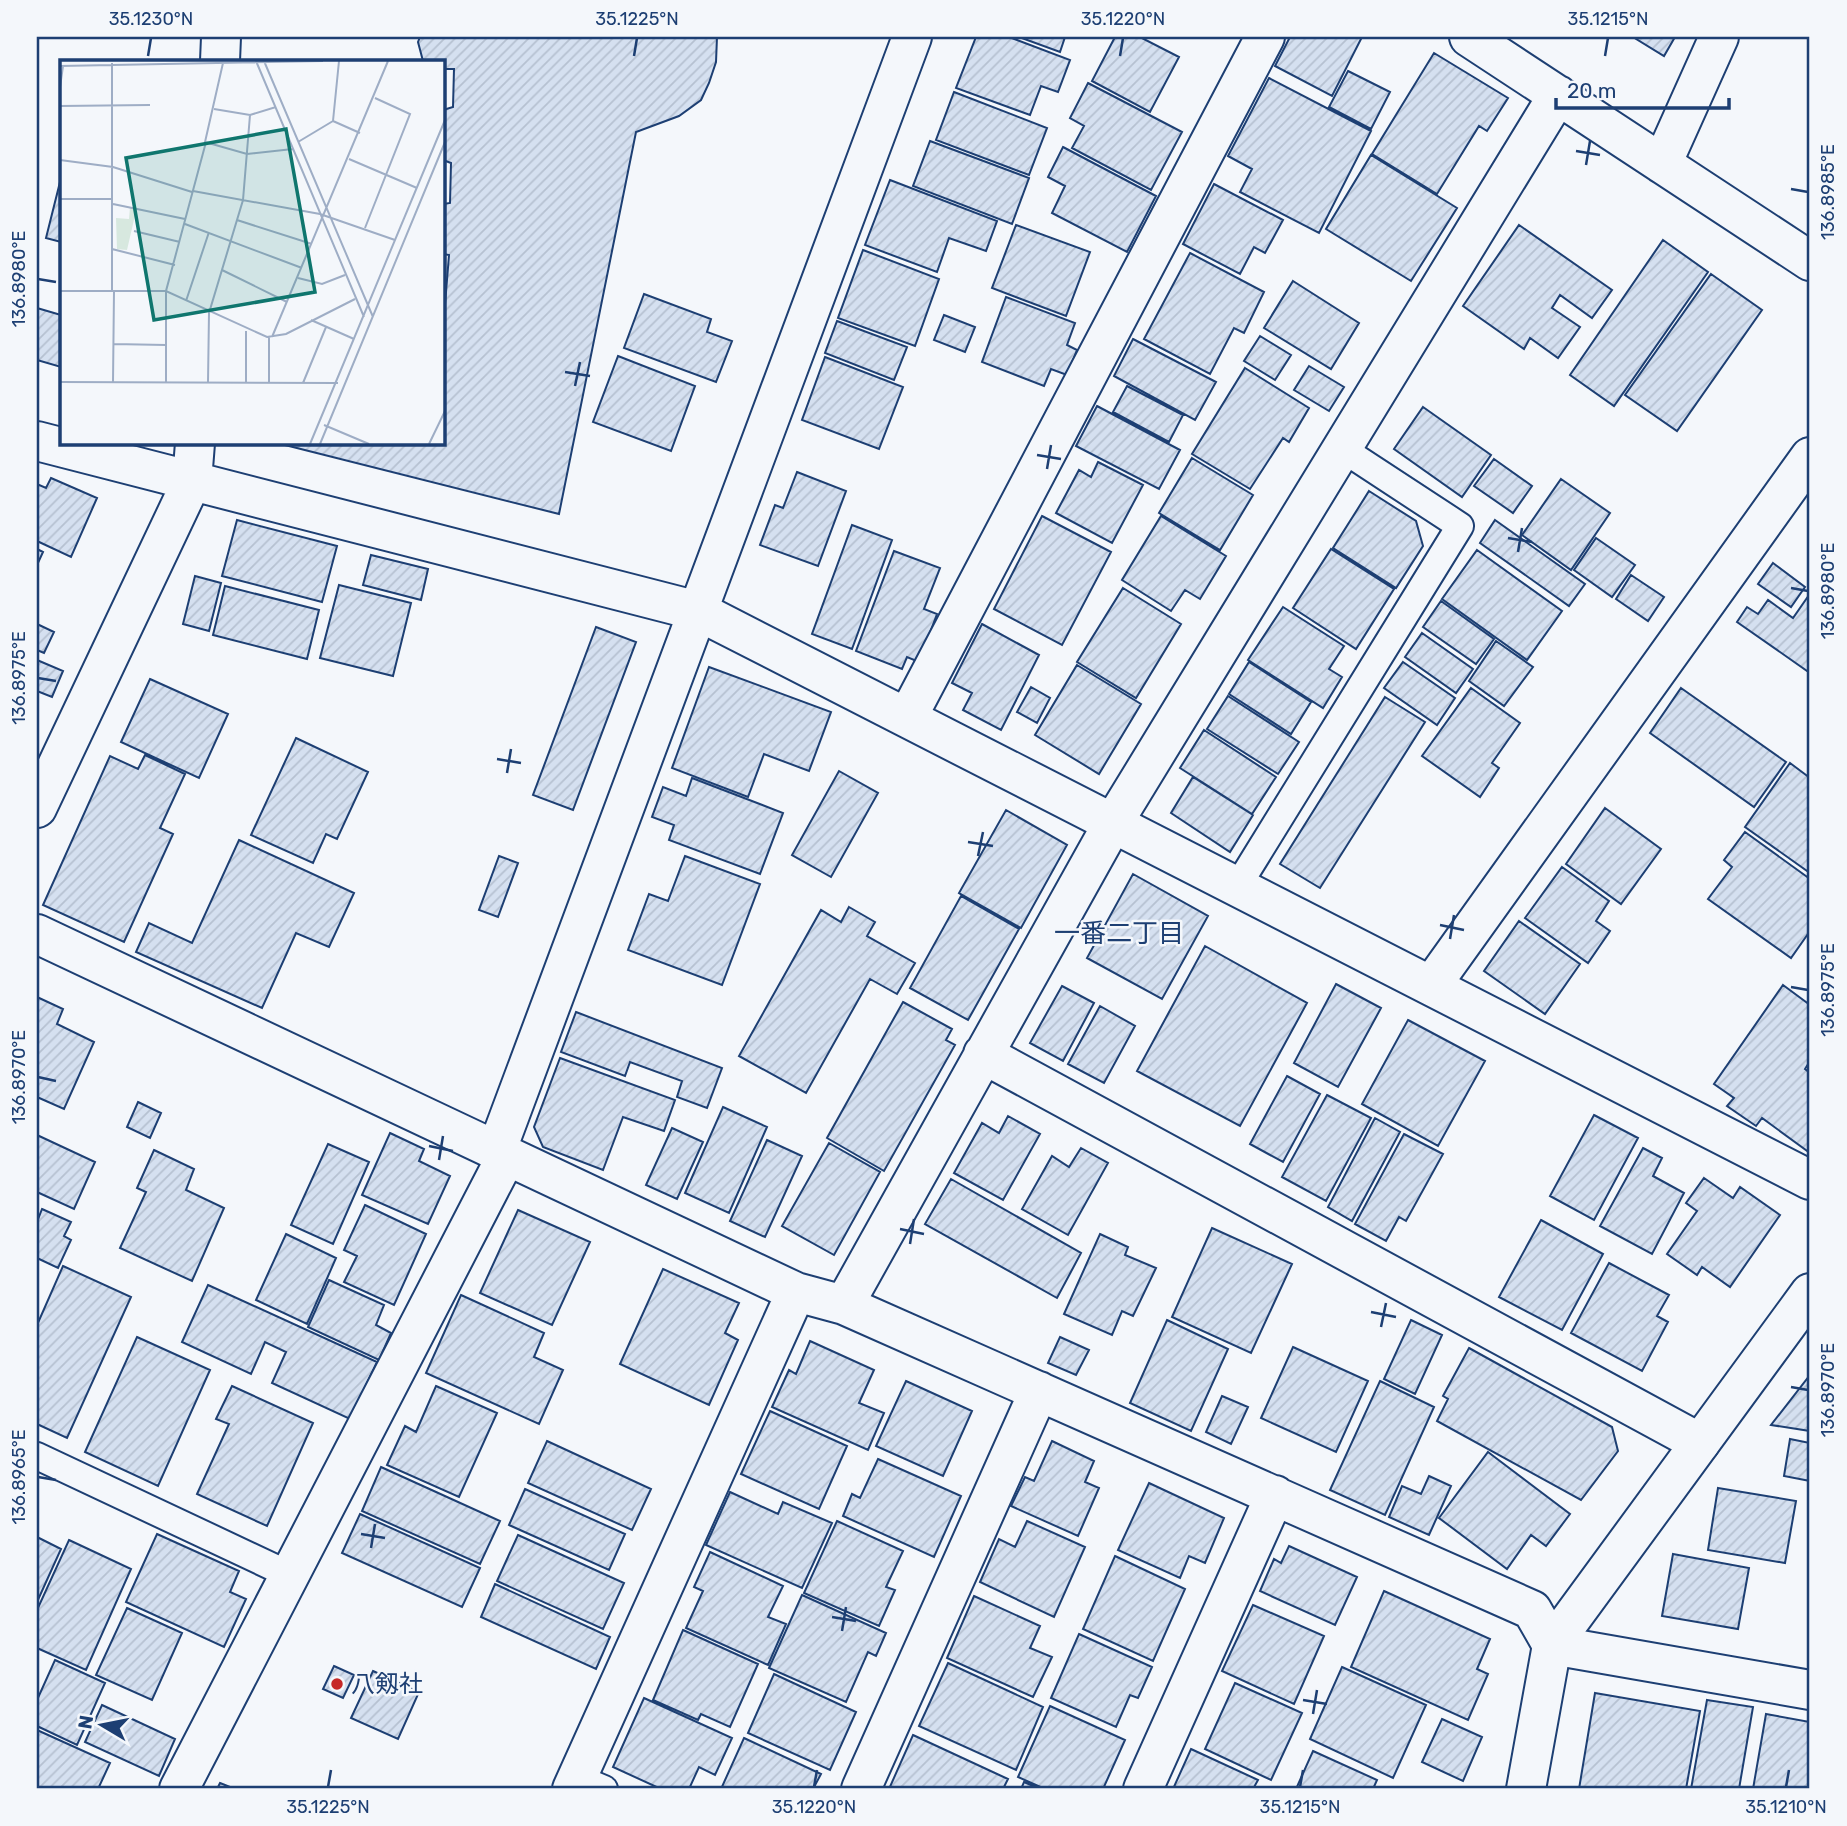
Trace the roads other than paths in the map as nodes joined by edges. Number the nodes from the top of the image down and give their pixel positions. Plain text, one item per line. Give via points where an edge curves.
1 (221, 37) edge
2 (912, 37) edge
3 (1265, 37) edge
4 (1469, 37) edge
5 (1719, 37) edge
6 (220, 60) edge
7 (1558, 95) junction
8 (1662, 164) junction
9 (1810, 261) edge
10 (37, 441) edge
11 (195, 444) edge
12 (1341, 448) junction
13 (1810, 457) edge
14 (192, 481) junction
15 (698, 611) junction
16 (908, 718) junction
17 (37, 808) edge
18 (1112, 823) junction
19 (1237, 887) junction
20 (37, 934) edge
21 (1431, 986) junction
22 (983, 1054) junction
23 (501, 1154) junction
24 (1810, 1181) edge
25 (796, 1292) junction
26 (1810, 1293) edge
27 (844, 1305) junction
28 (1039, 1391) junction
29 (1700, 1443) junction
30 (37, 1456) edge
31 (1275, 1495) junction
32 (290, 1574) junction
33 (1552, 1644) junction
34 (1810, 1690) edge
35 (585, 1785) edge
36 (179, 1789) edge
37 (861, 1789) edge
38 (1143, 1789) edge
39 (1526, 1789) edge

1 - 6 street
2 - 15 street
3 - 16 street
4 - 7 street
5 - 8 street
7 - 8 street
7 - 12 street
8 - 9 street
10 - 14 street
11 - 14 street
12 - 18 street
12 - 19 lane via 1460,526
13 - 21 street
14 - 15 street
14 - 17 street
15 - 16 street
15 - 23 street
16 - 18 street
18 - 19 street
18 - 22 street
19 - 21 street
20 - 23 street
21 - 24 street
22 - 27 street
22 - 29 street
23 - 25 street
23 - 32 street
25 - 27 street
25 - 35 street
26 - 29 street
27 - 28 street
28 - 31 street
28 - 37 street
29 - 33 street
30 - 32 lane
31 - 33 street via 1532,1610
31 - 38 street
32 - 36 street
33 - 34 street
33 - 39 street

